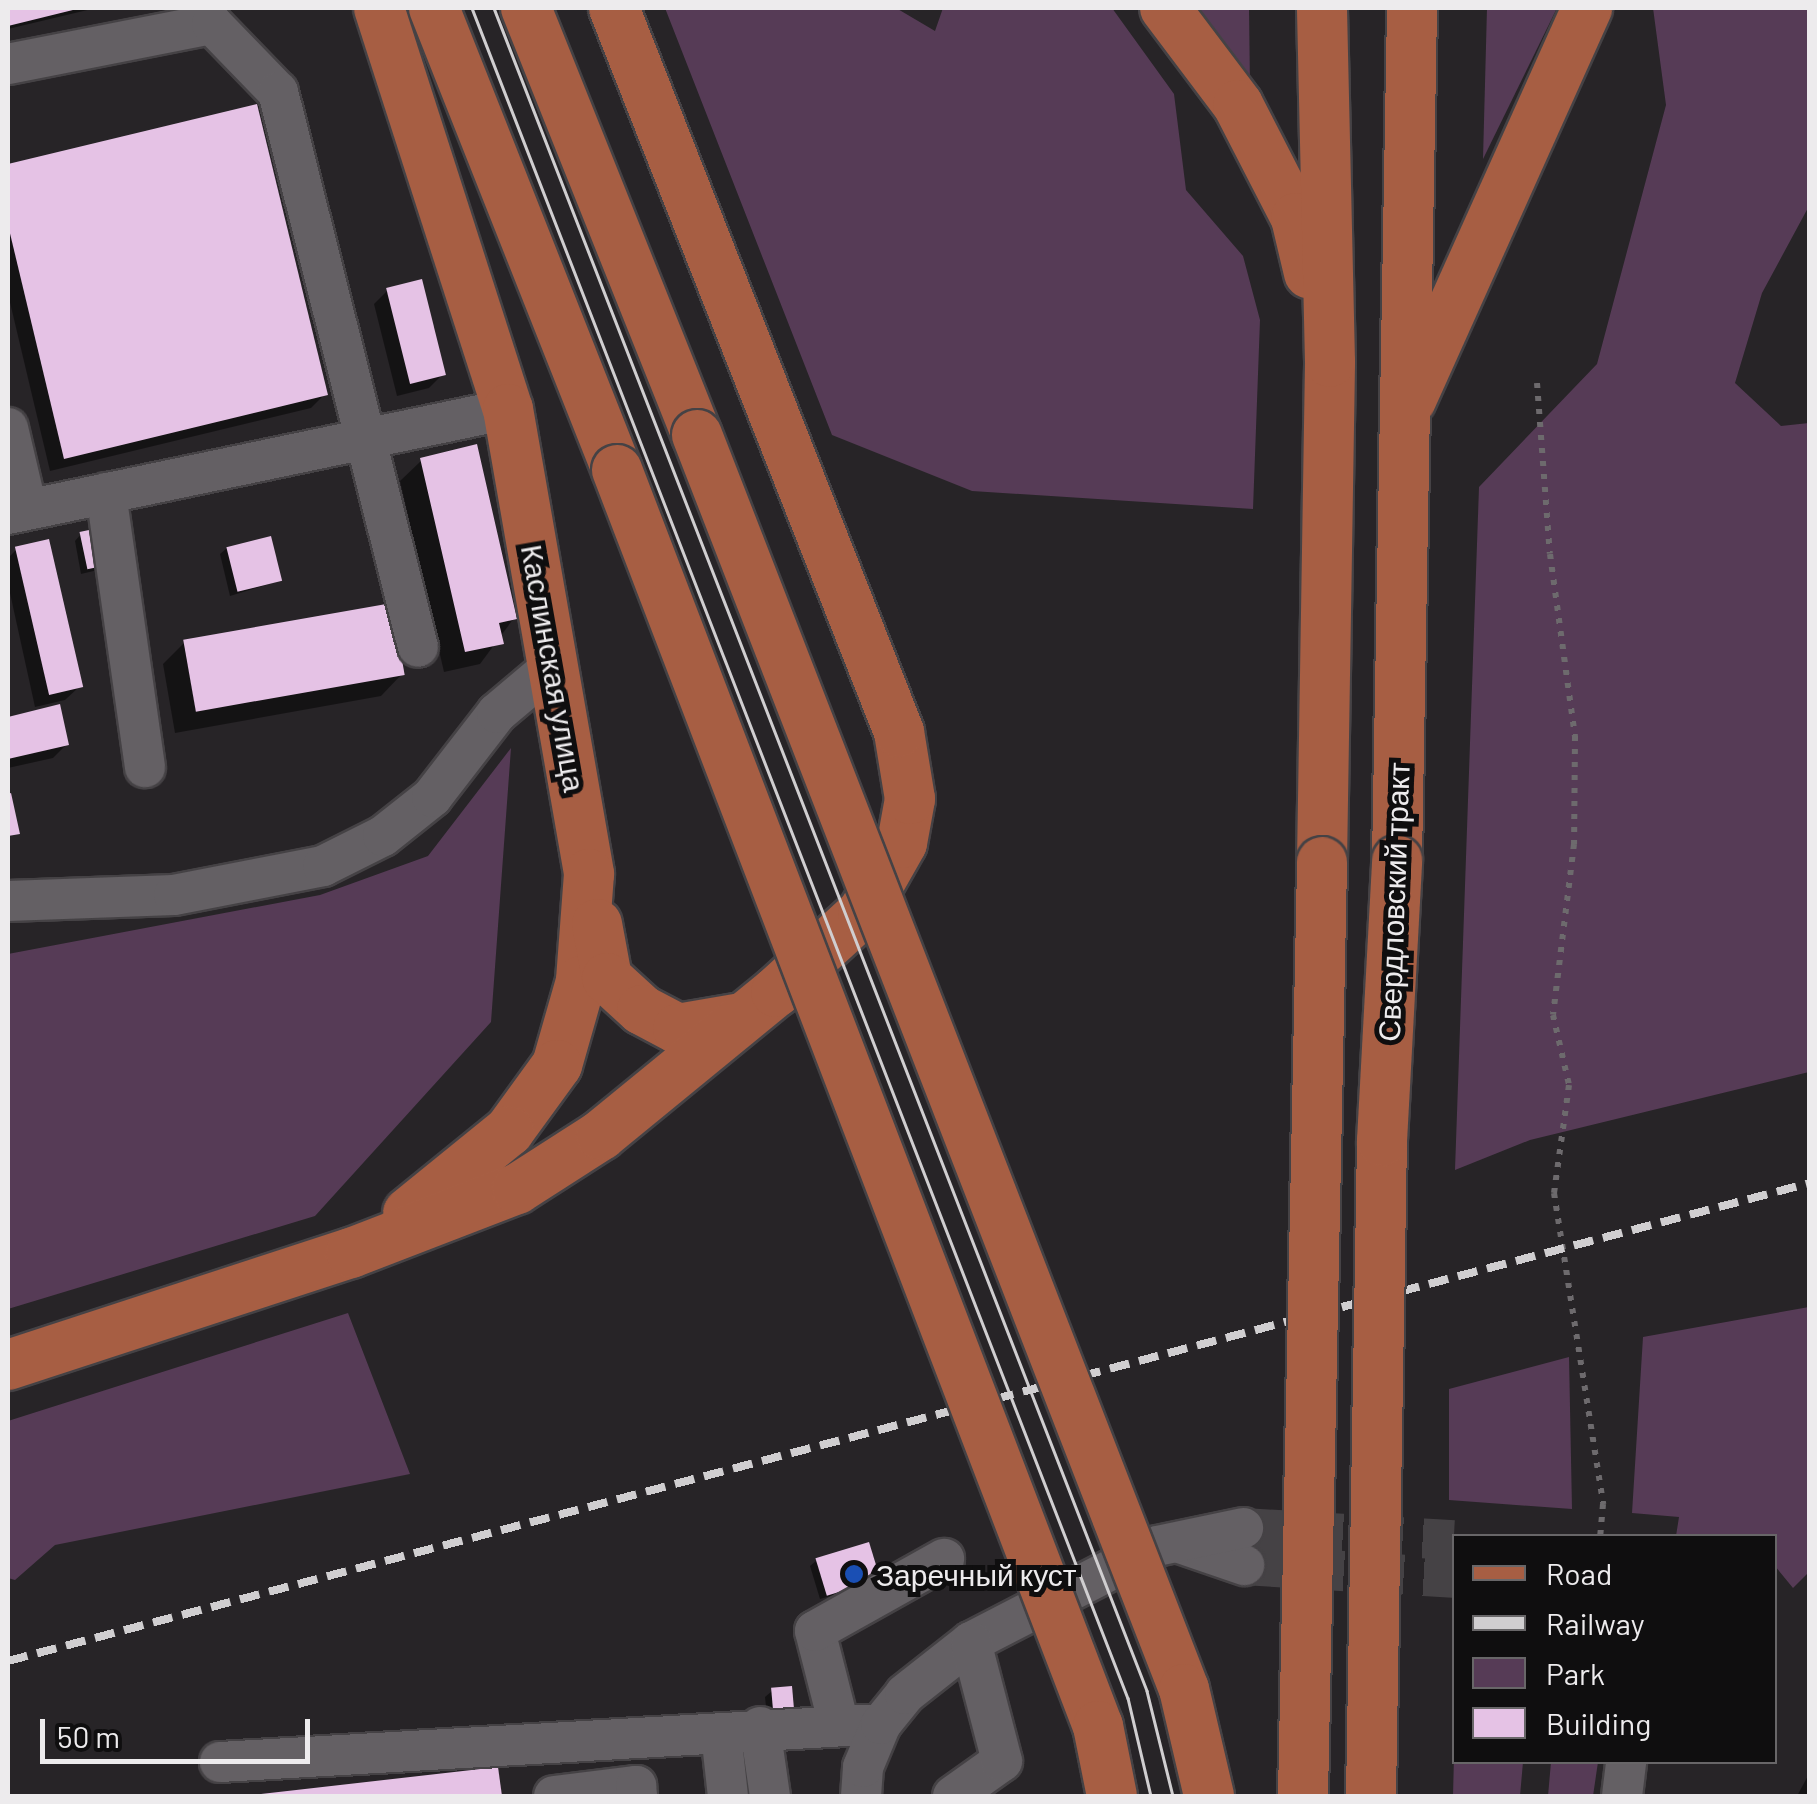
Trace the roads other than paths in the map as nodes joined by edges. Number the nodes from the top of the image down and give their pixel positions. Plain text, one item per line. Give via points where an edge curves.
1 (379, 8) edge
2 (434, 8) edge
3 (526, 8) edge
4 (614, 8) edge
5 (1165, 8) edge
6 (1322, 8) edge
7 (1412, 8) edge
8 (1587, 8) edge
9 (8, 64) edge
10 (1330, 362) junction
11 (508, 409) junction
12 (1401, 424) junction
13 (8, 428) edge
14 (364, 439) junction
15 (106, 493) junction
16 (17, 512) edge
17 (418, 647) dead end
18 (555, 664) junction
19 (145, 767) dead end
20 (589, 874) junction
21 (8, 901) edge
22 (742, 1018) junction
23 (351, 1253) junction
24 (8, 1365) edge
25 (1244, 1546) tunnel mouth
26 (944, 1559) dead end
27 (971, 1642) junction
28 (880, 1724) junction
29 (839, 1725) junction
30 (741, 1730) junction
31 (220, 1762) dead end
32 (1626, 1764) edge
33 (554, 1796) edge
34 (637, 1796) edge
35 (728, 1796) edge
36 (770, 1796) edge
37 (861, 1796) edge
38 (954, 1796) edge
39 (1112, 1796) edge
40 (1209, 1796) edge
41 (1303, 1796) edge
42 (1371, 1796) edge
43 (1622, 1796) edge

1 - 11 main road, Каслинская улица
2 - 39 main road, bridge via 1098,1726
3 - 40 main road, bridge via 1184,1689
4 - 22 main road via 899,732 910,799 902,842 863,912
5 - 10 main road via 1238,105 1296,218
6 - 10 main road
7 - 12 main road, Свердловский тракт
8 - 12 main road
9 - 14 street via 212,24 278,92
10 - 41 main road, bridge
11 - 14 street
11 - 18 main road, Каслинская улица
12 - 42 main road, Свердловский тракт, bridge via 1397,860 1382,1141
13 - 16 street
14 - 15 street
14 - 17 street
15 - 16 street
15 - 19 street
18 - 20 main road, Каслинская улица
18 - 21 street via 497,713 432,797 383,836 323,866 174,896
20 - 22 main road via 607,978 642,1010 678,1029
20 - 23 main road, Каслинская улица via 580,981 557,1065 508,1132 457,1179
22 - 23 main road via 600,1135 517,1188
23 - 24 main road
25 - 27 street via 1176,1542 1088,1579
26 - 29 street via 816,1631
27 - 28 street via 905,1694
27 - 38 street via 1002,1761
28 - 29 street
28 - 37 street
29 - 30 street
30 - 31 street
30 - 35 street
30 - 36 street
32 - 43 street
33 - 34 street via 636,1786

